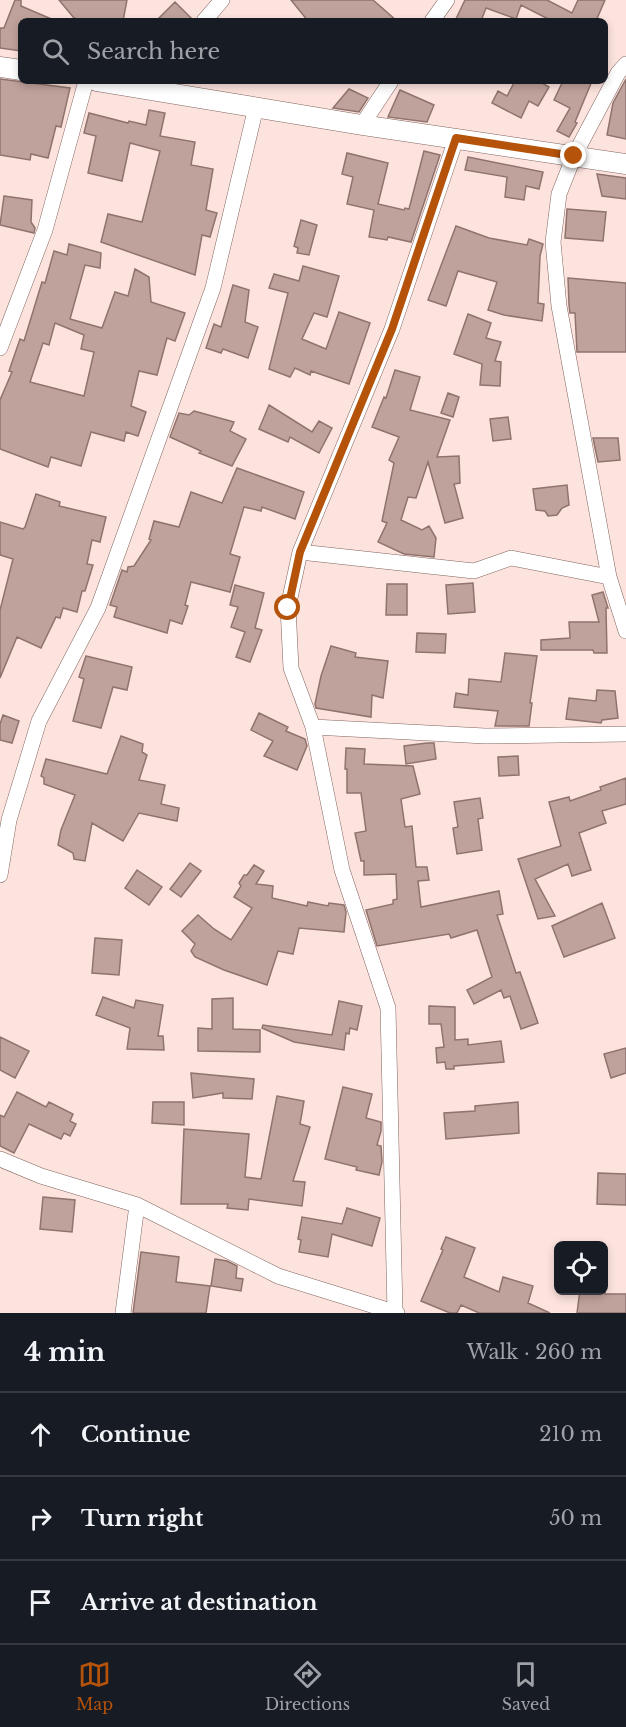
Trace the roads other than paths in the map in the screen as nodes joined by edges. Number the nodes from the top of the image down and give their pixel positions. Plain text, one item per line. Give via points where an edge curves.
1 (222, 0) edge
2 (447, 0) edge
3 (207, 18) edge
4 (434, 18) edge
5 (626, 64) edge
6 (0, 67) edge
7 (18, 70) edge
8 (85, 84) edge
9 (389, 84) edge
10 (151, 85) edge
11 (256, 107) junction
12 (362, 125) junction
13 (456, 138) junction
14 (574, 156) junction
15 (626, 164) edge
16 (0, 348) edge
17 (300, 552) junction
18 (609, 577) junction
19 (626, 631) edge
20 (313, 727) junction
21 (626, 734) edge
22 (0, 875) edge
23 (0, 1159) edge
24 (137, 1205) junction
25 (123, 1313) edge
26 (396, 1313) edge

1 - 3 street
2 - 4 street
5 - 14 street
6 - 7 street
8 - 16 street via 45,230
9 - 12 street
10 - 11 street
11 - 12 street
11 - 22 street via 213,288 98,608 39,722 9,820
12 - 13 street
13 - 14 street
13 - 17 street via 392,329
14 - 15 street
14 - 18 street via 559,194 553,242 559,306
17 - 18 street via 474,571 511,558
17 - 20 street via 288,608 291,668
18 - 19 street
20 - 21 street via 485,736
20 - 26 street via 342,870 388,1008
23 - 24 street via 41,1176
24 - 25 street
24 - 26 street via 278,1276

